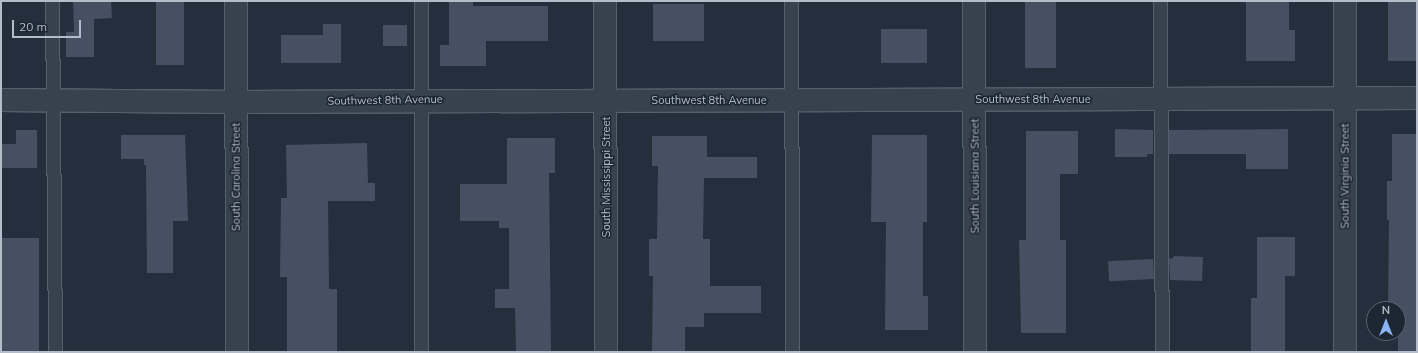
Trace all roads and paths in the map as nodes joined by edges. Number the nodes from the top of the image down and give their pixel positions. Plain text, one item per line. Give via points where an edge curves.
1 (52, 1) edge
2 (236, 1) edge
3 (421, 1) edge
4 (605, 1) edge
5 (792, 1) edge
6 (974, 1) edge
7 (1160, 1) edge
8 (1345, 1) edge
9 (1345, 98) junction
10 (1417, 98) edge
11 (975, 99) junction
12 (1161, 99) junction
13 (1, 100) edge
14 (52, 100) junction
15 (421, 100) junction
16 (792, 100) junction
17 (606, 101) junction
18 (236, 102) junction
19 (54, 352) edge
20 (237, 352) edge
21 (421, 352) edge
22 (606, 352) edge
23 (792, 352) edge
24 (975, 352) edge
25 (1162, 352) edge
26 (1345, 352) edge

1 - 14 lane
2 - 18 street, South Carolina Street
3 - 15 lane
4 - 17 street, South Mississippi Street
5 - 16 lane
6 - 11 street, South Louisiana Street
7 - 12 lane
8 - 9 street, South Virginia Street
9 - 10 street, Southwest 8th Avenue
9 - 12 street, Southwest 8th Avenue
9 - 26 street, South Virginia Street
11 - 12 street, Southwest 8th Avenue
11 - 16 street, Southwest 8th Avenue
11 - 24 street, South Louisiana Street
12 - 25 lane
13 - 14 street, Southwest 8th Avenue
14 - 18 street, Southwest 8th Avenue
14 - 19 lane
15 - 17 street, Southwest 8th Avenue
15 - 18 street, Southwest 8th Avenue
15 - 21 lane
16 - 17 street, Southwest 8th Avenue
16 - 23 lane
17 - 22 street, South Mississippi Street
18 - 20 street, South Carolina Street

